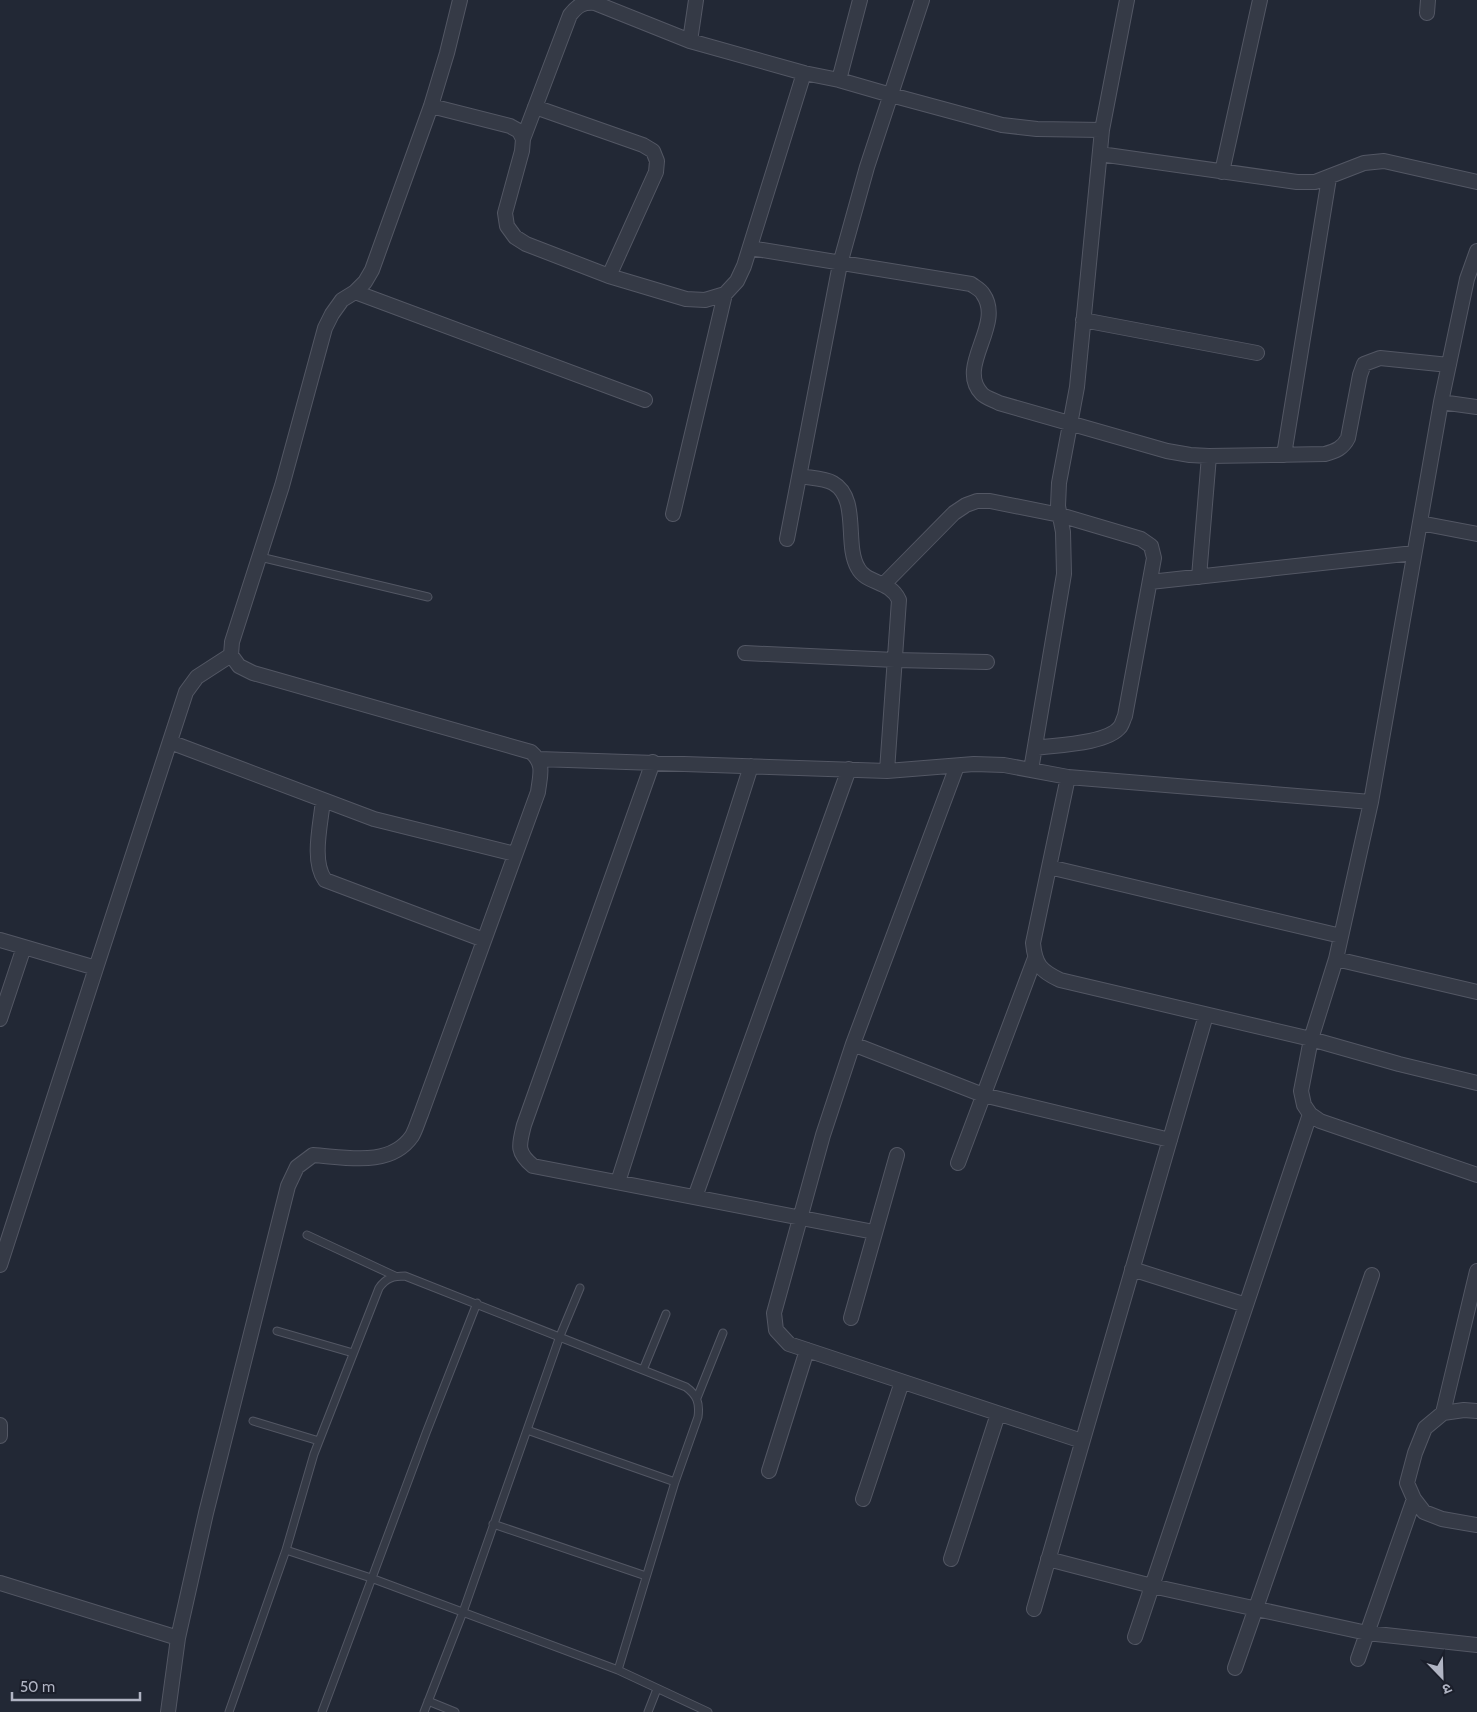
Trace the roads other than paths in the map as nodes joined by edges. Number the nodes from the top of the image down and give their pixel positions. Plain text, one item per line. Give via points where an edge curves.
1 (460, 0) edge
2 (696, 0) edge
3 (860, 0) edge
4 (922, 0) edge
5 (1127, 0) edge
6 (1260, 0) edge
7 (690, 41) junction
8 (804, 73) junction
9 (840, 80) junction
10 (891, 95) junction
11 (431, 106) junction
12 (535, 107) junction
13 (1102, 130) junction
14 (523, 139) junction
15 (1100, 154) junction
16 (1222, 172) junction
17 (1329, 178) junction
18 (1477, 182) edge
19 (750, 248) junction
20 (1477, 251) edge
21 (840, 264) junction
22 (609, 276) junction
23 (355, 292) junction
24 (725, 294) junction
25 (1083, 320) junction
26 (1257, 353) dead end
27 (1449, 365) junction
28 (646, 400) dead end
29 (1440, 402) junction
30 (1477, 408) edge
31 (1070, 424) junction
32 (1284, 455) junction
33 (1209, 456) junction
34 (800, 476) junction
35 (673, 514) dead end
36 (1060, 515) junction
37 (1420, 523) junction
38 (1477, 534) edge
39 (787, 540) dead end
40 (1414, 553) junction
41 (260, 557) junction
42 (1200, 577) junction
43 (1150, 582) junction
44 (884, 584) junction
45 (428, 597) dead end
46 (745, 653) dead end
47 (231, 655) junction
48 (895, 660) junction
49 (987, 662) dead end
50 (170, 742) junction
51 (1035, 748) junction
52 (539, 759) junction
53 (653, 762) junction
54 (750, 766) junction
55 (957, 766) junction
56 (849, 769) junction
57 (1031, 770) junction
58 (887, 771) junction
59 (1068, 777) junction
60 (324, 800) junction
61 (1371, 802) junction
62 (515, 854) junction
63 (1049, 867) junction
64 (1341, 936) junction
65 (0, 940) edge
66 (484, 940) junction
67 (24, 947) junction
68 (1035, 958) junction
69 (1336, 959) junction
70 (96, 968) junction
71 (1477, 992) edge
72 (1206, 1014) junction
73 (0, 1019) edge
74 (1312, 1039) junction
75 (853, 1044) junction
76 (1477, 1083) edge
77 (983, 1095) junction
78 (1310, 1114) junction
79 (1170, 1140) junction
80 (897, 1155) dead end
81 (958, 1163) dead end
82 (1477, 1175) edge
83 (618, 1182) junction
84 (695, 1197) junction
85 (800, 1217) junction
86 (874, 1232) junction
87 (307, 1235) dead end
88 (0, 1265) edge
89 (1132, 1269) junction
90 (1477, 1270) edge
91 (1372, 1275) dead end
92 (395, 1276) junction
93 (580, 1288) dead end
94 (477, 1303) junction
95 (1246, 1305) junction
96 (666, 1314) dead end
97 (851, 1318) dead end
98 (277, 1331) dead end
99 (723, 1333) dead end
100 (560, 1336) junction
101 (807, 1350) junction
102 (353, 1353) junction
103 (643, 1370) junction
104 (902, 1382) junction
105 (697, 1398) junction
106 (1477, 1411) edge
107 (1443, 1413) junction
108 (998, 1414) junction
109 (253, 1421) dead end
110 (0, 1425) edge
111 (527, 1430) junction
112 (0, 1436) edge
113 (319, 1440) junction
114 (1082, 1441) junction
115 (769, 1471) dead end
116 (675, 1482) junction
117 (862, 1499) dead end
118 (1414, 1499) junction
119 (493, 1524) junction
120 (1477, 1525) edge
121 (286, 1550) junction
122 (951, 1559) dead end
123 (1048, 1559) junction
124 (646, 1576) junction
125 (371, 1578) junction
126 (0, 1583) edge
127 (1152, 1586) junction
128 (1034, 1609) dead end
129 (1256, 1609) junction
130 (463, 1612) junction
131 (1367, 1633) junction
132 (1135, 1636) dead end
133 (178, 1638) junction
134 (1477, 1645) edge
135 (1358, 1659) dead end
136 (1235, 1668) dead end
137 (618, 1670) junction
138 (657, 1689) junction
139 (428, 1701) junction
140 (168, 1712) edge
141 (229, 1712) edge
142 (322, 1712) edge
143 (424, 1712) edge
144 (455, 1712) edge
145 (648, 1712) edge
146 (708, 1712) edge

1 - 11 street
2 - 7 street
3 - 9 street
4 - 10 street
5 - 13 street
6 - 16 street
7 - 8 street
7 - 12 street via 595,3 585,2 576,6 570,15
8 - 9 street
8 - 19 street
9 - 10 street
10 - 13 street via 1019,128
10 - 21 street
11 - 14 street via 510,126 519,131
11 - 23 street via 372,270
12 - 14 street
12 - 22 street via 653,151 656,172
13 - 15 street
14 - 22 street via 505,213 507,226 526,244
15 - 16 street
15 - 25 street
16 - 17 street via 1297,182
17 - 18 street via 1364,163 1384,161
17 - 32 street
19 - 21 street
19 - 24 street via 737,281
20 - 27 street via 1467,279
21 - 31 street via 971,284 983,293 989,306 988,325 974,366 975,383 983,394 1000,403
21 - 34 street
22 - 24 street via 686,299 705,300
23 - 28 street
23 - 41 street via 342,300 325,328
24 - 35 street
25 - 26 street
25 - 31 street
27 - 29 street
27 - 32 street via 1380,358 1364,364 1344,445 1325,454
29 - 30 street
29 - 37 street
31 - 33 street via 1167,451
31 - 36 street via 1059,483
32 - 33 street
33 - 42 street
34 - 39 street
34 - 44 street via 832,482 843,491 858,570
36 - 43 street via 1140,539 1151,546 1154,558
36 - 44 street via 990,501 966,505 954,513
36 - 51 street via 1064,574
37 - 38 street
37 - 40 street
40 - 42 street
40 - 61 street
41 - 45 lane
41 - 47 street via 232,642
42 - 43 street
43 - 51 street via 1120,728 1096,739
44 - 48 street via 895,592 899,600
46 - 48 street
47 - 50 street via 197,677 186,692
47 - 52 street via 239,666 253,673 516,747 531,752
48 - 49 street
48 - 58 street
50 - 60 street
50 - 70 street
51 - 57 street
52 - 53 street
52 - 62 street via 538,792
53 - 54 street
53 - 83 street via 519,1144 523,1158 533,1166
54 - 56 street
54 - 83 street
55 - 57 street via 1004,765
55 - 58 street
55 - 75 street
56 - 58 street
56 - 84 street
57 - 59 street
59 - 61 street
59 - 63 street
60 - 62 street via 374,819
60 - 66 street via 318,860 325,880
61 - 64 street
62 - 66 street
63 - 64 street
63 - 68 street via 1033,943
64 - 69 street
65 - 67 street
66 - 133 street via 422,1114 411,1136 394,1153 373,1159 313,1155 297,1168 288,1186
67 - 70 street
67 - 73 street
68 - 72 street via 1045,972 1060,980
68 - 77 street
69 - 71 street
69 - 74 street
70 - 88 street
72 - 74 street
72 - 79 street
74 - 76 street
74 - 78 street via 1301,1092
75 - 77 street
75 - 85 street
77 - 79 street
77 - 81 street
78 - 82 street via 1320,1121
78 - 95 street
79 - 89 street
80 - 86 street
83 - 84 street
84 - 85 street
85 - 86 street
85 - 101 street via 774,1313 776,1330 789,1344
86 - 97 street
87 - 92 lane
89 - 95 street
89 - 114 street
90 - 107 street
91 - 129 street
92 - 94 lane via 405,1276
92 - 102 lane via 378,1288
93 - 100 lane
94 - 100 lane
94 - 125 lane
95 - 127 street
96 - 103 lane
98 - 102 lane
99 - 105 lane
100 - 103 lane
100 - 111 lane
101 - 104 street
101 - 115 street
102 - 113 lane
103 - 105 lane via 686,1387
104 - 108 street
104 - 117 street
105 - 116 lane via 698,1417
106 - 107 street
107 - 118 street via 1425,1428 1415,1453 1407,1483
108 - 114 street
108 - 122 street
109 - 113 lane
110 - 112 street
111 - 116 lane
111 - 119 lane
113 - 121 lane
114 - 123 street
116 - 124 lane
118 - 120 street via 1424,1512 1442,1519
118 - 131 street
119 - 124 lane
119 - 130 lane
121 - 125 lane
121 - 141 lane
123 - 127 street
123 - 128 street
124 - 137 lane
125 - 130 lane
125 - 142 lane
126 - 133 street
127 - 129 street
127 - 132 street
129 - 131 street
129 - 136 street
130 - 137 lane
130 - 139 lane
131 - 134 street
131 - 135 street
133 - 140 street
137 - 138 lane
138 - 145 lane
138 - 146 lane
139 - 143 lane
139 - 144 lane

